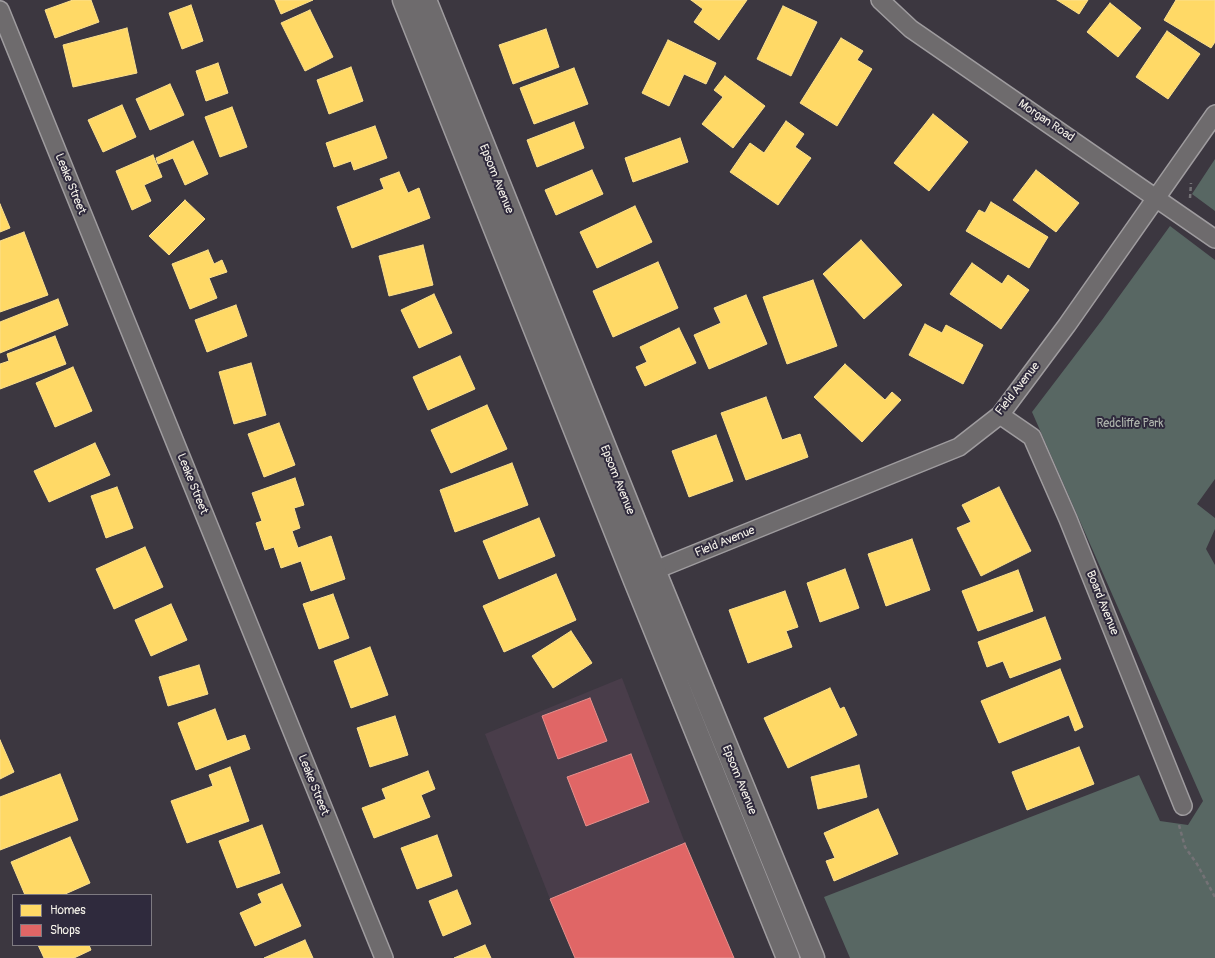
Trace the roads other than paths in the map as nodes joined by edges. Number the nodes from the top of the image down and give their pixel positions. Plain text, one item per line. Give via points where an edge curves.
1 (404, 0) edge
2 (425, 0) edge
3 (880, 0) edge
4 (0, 10) edge
5 (1215, 114) edge
6 (1156, 197) junction
7 (1215, 239) edge
8 (1000, 415) junction
9 (654, 570) junction
10 (634, 578) junction
11 (1183, 806) road end
12 (384, 958) edge
13 (788, 958) edge
14 (813, 958) edge

1 - 10 street, Epsom Avenue
2 - 9 street, Epsom Avenue
3 - 6 street, Morgan Road via 911,29
4 - 12 street, Leake Street
5 - 6 street, Field Avenue
6 - 7 street, Morgan Road
6 - 8 street, Field Avenue via 1067,325
8 - 9 street, Field Avenue via 959,447
8 - 11 street, Board Avenue via 1032,437 1071,526
9 - 10 street, Field Avenue
9 - 14 street, Epsom Avenue
10 - 13 street, Epsom Avenue

